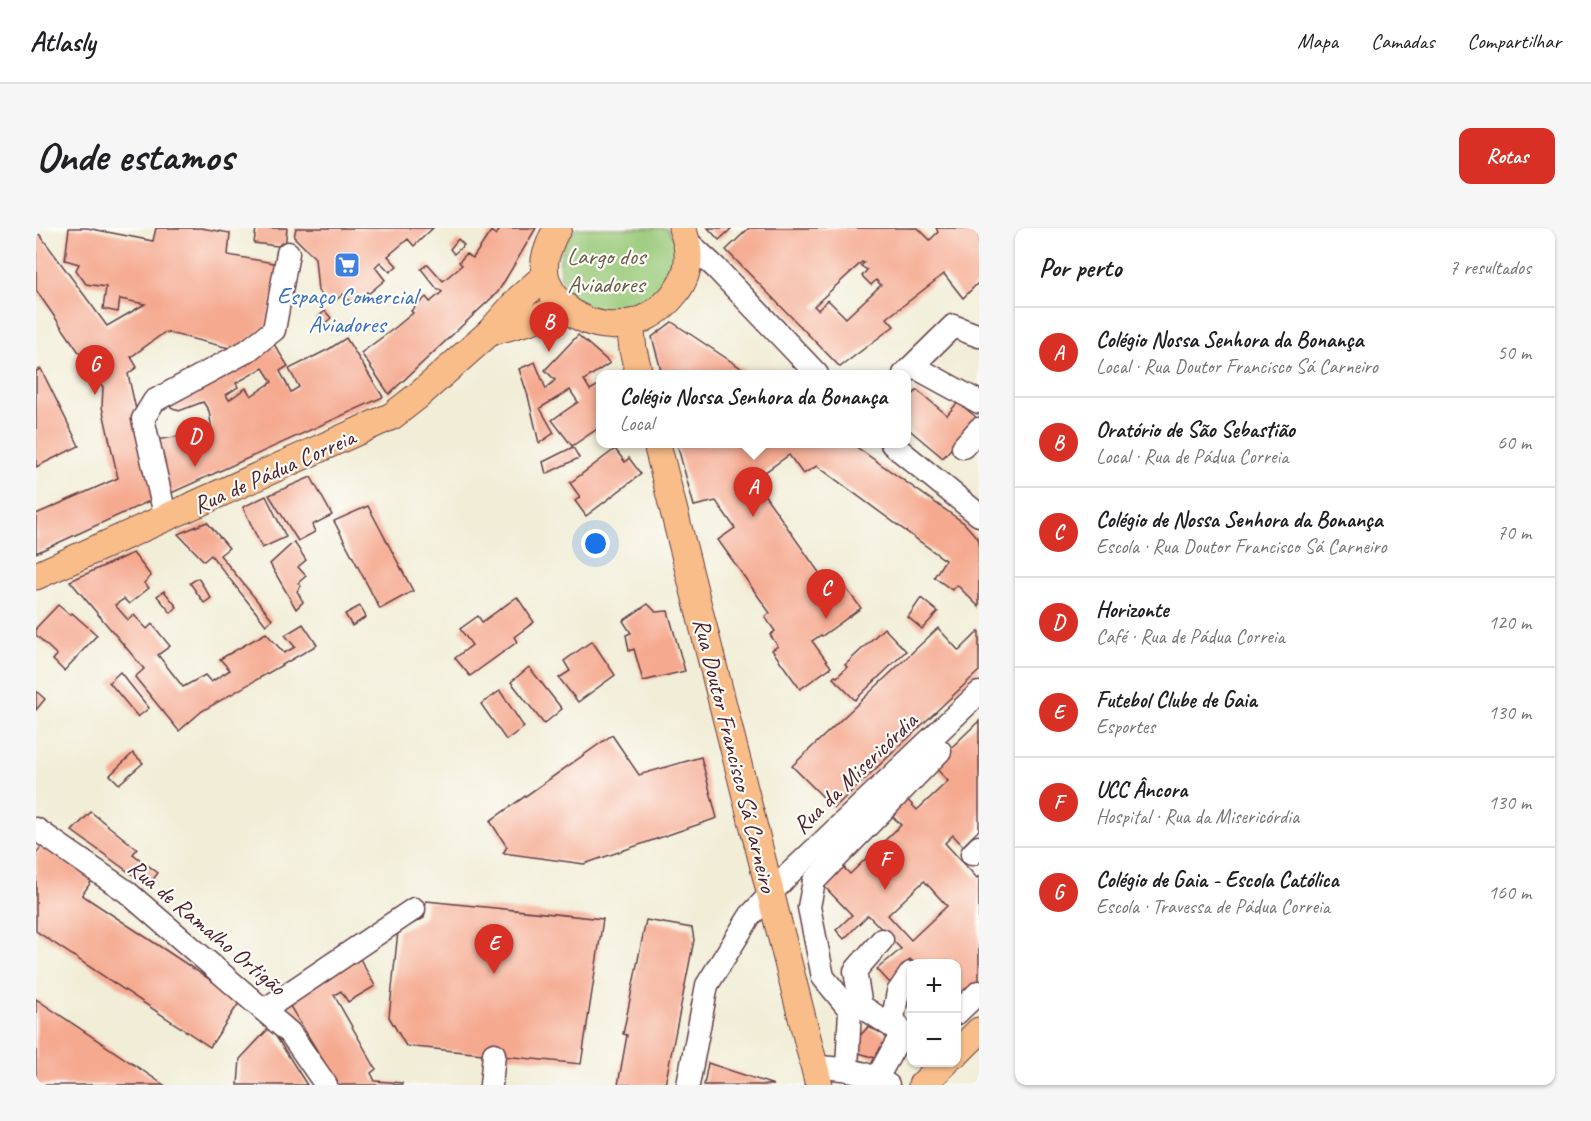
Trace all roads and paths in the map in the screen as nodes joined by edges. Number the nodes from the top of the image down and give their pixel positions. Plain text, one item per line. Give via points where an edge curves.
1 (558, 228) edge
2 (685, 235) edge
3 (288, 253) dead end
4 (544, 277) junction
5 (565, 306) junction
6 (630, 324) junction
7 (490, 332) junction
8 (979, 336) edge
9 (638, 370) edge
10 (812, 370) edge
11 (908, 370) edge
12 (911, 371) edge
13 (979, 402) edge
14 (979, 429) edge
15 (963, 447) dead end
16 (658, 448) edge
17 (897, 448) edge
18 (979, 515) edge
19 (166, 519) junction
20 (36, 576) edge
21 (979, 693) edge
22 (979, 714) edge
23 (36, 829) edge
24 (770, 894) junction
25 (414, 909) dead end
26 (882, 940) dead end
27 (907, 980) edge
28 (979, 992) edge
29 (961, 1009) edge
30 (264, 1010) junction
31 (979, 1031) edge
32 (907, 1033) edge
33 (961, 1049) edge
34 (495, 1054) dead end
35 (941, 1067) edge
36 (847, 1068) junction
37 (817, 1076) edge
38 (883, 1082) edge
39 (326, 1085) edge
40 (491, 1085) edge
41 (687, 1085) edge
42 (922, 1085) edge

1 - 4 main road via 545,255
2 - 6 main road via 690,262 683,283 666,305
2 - 10 street
3 - 19 street via 274,330 247,351 154,401 143,419
4 - 5 main road via 552,294
4 - 7 main road, Rua de Pádua Correia
5 - 6 main road via 581,319 605,325
5 - 7 main road, Rua de Pádua Correia
6 - 9 main road
7 - 19 main road, Rua de Pádua Correia via 392,416
8 - 11 street via 953,326
12 - 13 street
14 - 15 street
16 - 24 main road, Rua Doutor Francisco Sá Carneiro
17 - 18 street
19 - 20 main road, Rua de Pádua Correia
21 - 24 street, Rua da Misericórdia
22 - 36 street via 814,881 809,907 823,977 850,1010
23 - 30 street, Rua de Ramalho Ortigão via 127,892
24 - 37 main road, Rua Doutor Francisco Sá Carneiro
24 - 41 street, Rua da Misericórdia via 750,916 707,985
25 - 30 street
26 - 32 street via 855,971 861,1006
27 - 32 street via 898,992 893,1018
28 - 29 street
30 - 39 street, Rua de Ramalho Ortigão via 290,1033
31 - 33 main road
32 - 38 street
34 - 40 street
35 - 42 main road
36 - 37 street, Rua Doutor Francisco Sá Carneiro
36 - 38 street, Rua Doutor Francisco Sá Carneiro

